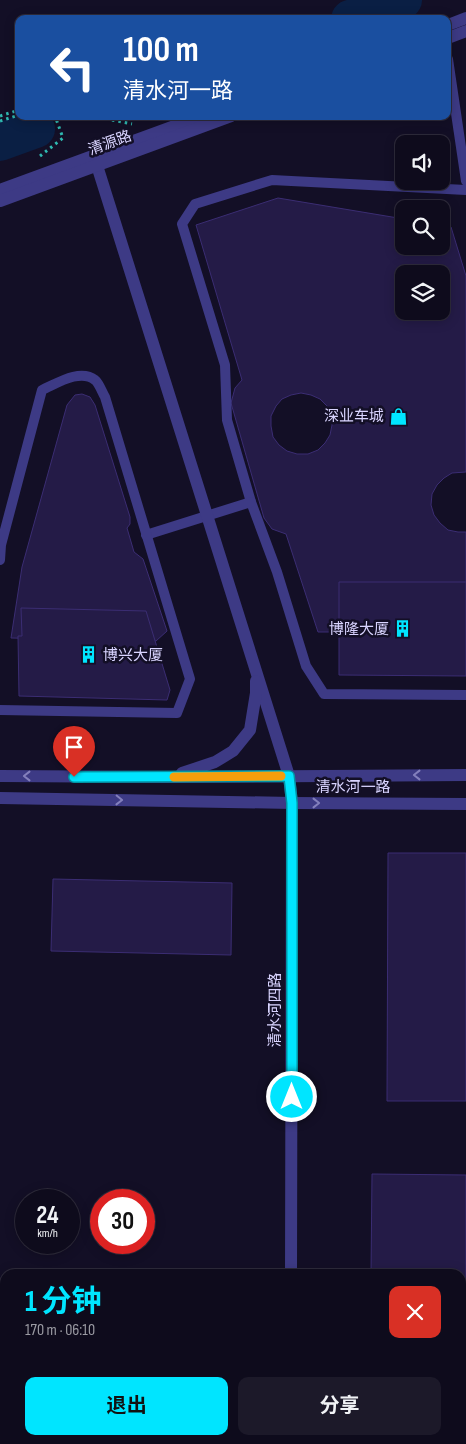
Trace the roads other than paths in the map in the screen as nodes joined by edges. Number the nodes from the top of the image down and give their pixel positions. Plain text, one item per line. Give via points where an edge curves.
1 (466, 18) edge
2 (451, 24) edge
3 (466, 31) edge
4 (451, 37) edge
5 (451, 79) edge
6 (193, 120) edge
7 (219, 120) edge
8 (96, 161) junction
9 (466, 181) edge
10 (0, 190) edge
11 (466, 190) edge
12 (0, 201) edge
13 (251, 502) junction
14 (207, 516) junction
15 (146, 534) junction
16 (0, 560) edge
17 (255, 668) junction
18 (466, 695) edge
19 (0, 710) edge
20 (466, 775) edge
21 (0, 776) edge
22 (289, 776) junction
23 (167, 777) junction
24 (0, 798) edge
25 (292, 803) junction
26 (466, 804) edge
27 (292, 1269) edge

1 - 2 street
3 - 4 street
5 - 9 lane
6 - 8 street, 清源路
7 - 8 street, 清源路
8 - 10 street, 清源路
8 - 12 street, 清源路
8 - 14 street, 清水河四路
11 - 13 lane via 272,180 195,204 182,224 225,366 227,420
13 - 14 lane
13 - 18 lane via 306,666 324,694
14 - 15 lane
14 - 17 street, 清水河四路
15 - 16 lane via 105,397 95,380 82,375 42,390 1,545
15 - 19 lane via 190,679 177,713
17 - 22 street, 清水河四路
17 - 23 street via 256,692 250,730 233,752 215,762
20 -> 22 street, 清水河一路
23 -> 21 street, 清水河一路
22 - 23 street, 清水河一路
22 - 25 street, 清水河四路
24 -> 25 street, 清水河一路
25 -> 26 street, 清水河一路
25 - 27 street, 清水河四路

